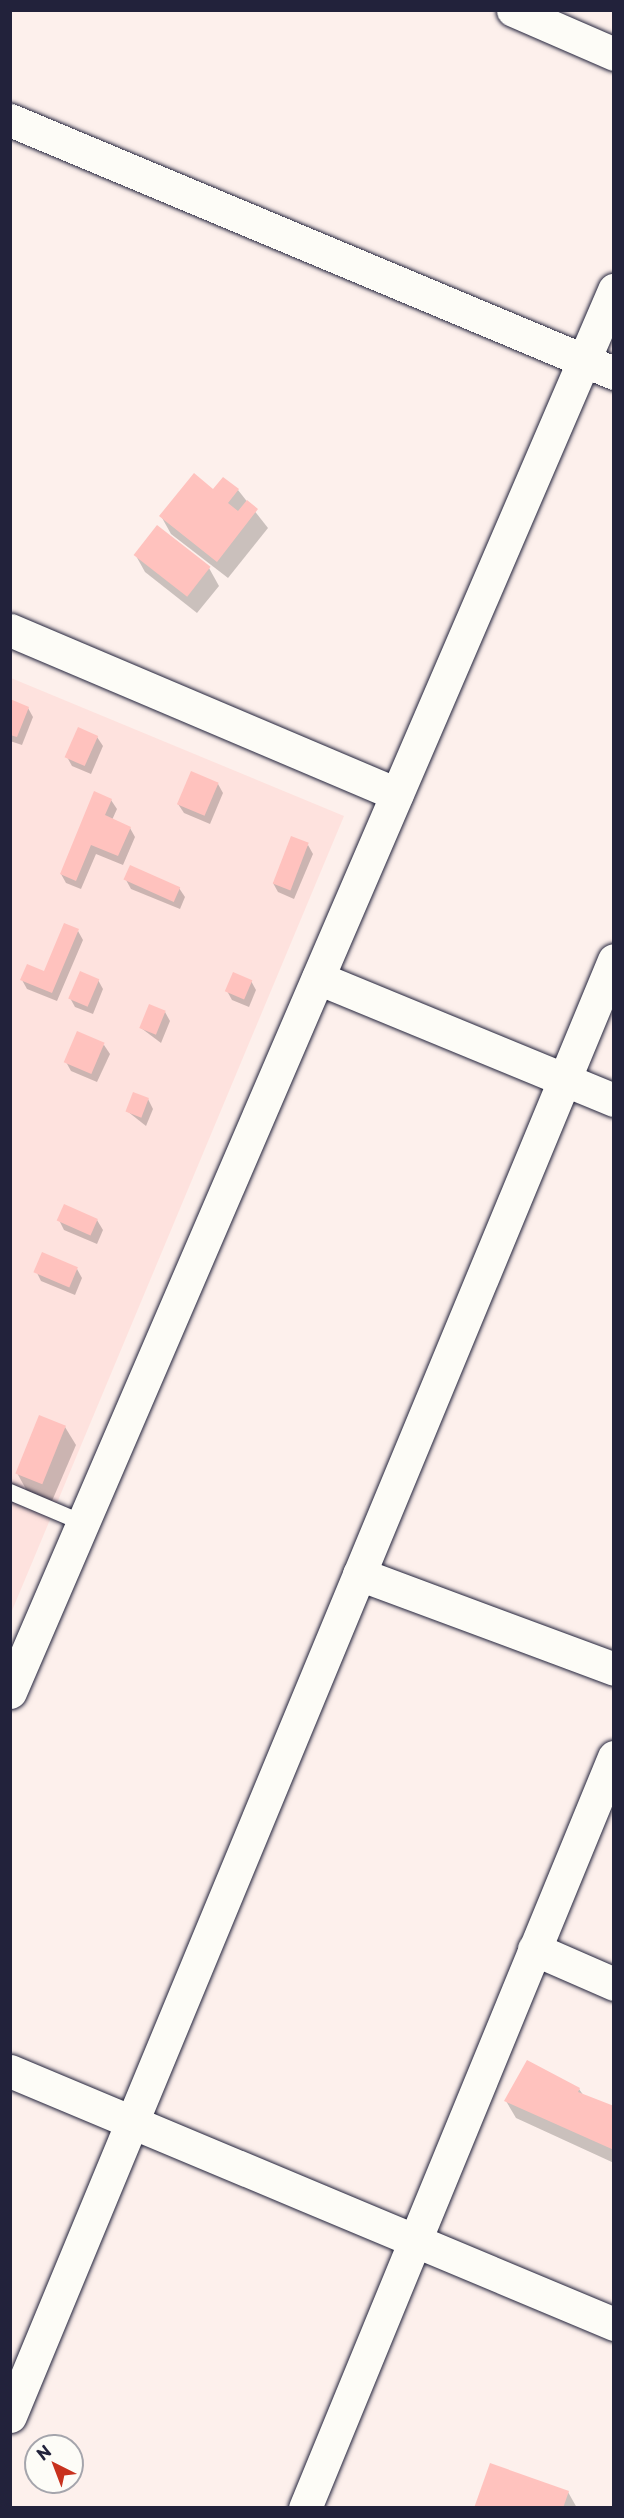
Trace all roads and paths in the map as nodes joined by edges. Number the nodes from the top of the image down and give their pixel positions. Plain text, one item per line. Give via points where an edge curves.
1 (513, 10) edge
2 (614, 54) edge
3 (10, 120) edge
4 (614, 290) edge
5 (599, 366) edge
6 (10, 630) edge
7 (397, 794) junction
8 (614, 960) edge
9 (318, 978) junction
10 (564, 1080) junction
11 (614, 1100) edge
12 (10, 1492) edge
13 (83, 1523) junction
14 (359, 1574) junction
15 (614, 1669) edge
16 (10, 1692) edge
17 (614, 1757) edge
18 (534, 1950) junction
19 (614, 1984) edge
20 (10, 2071) edge
21 (132, 2122) junction
22 (415, 2241) junction
23 (614, 2324) edge
24 (10, 2416) edge
25 (305, 2508) edge

1 - 2 street
3 - 5 street
4 - 5 street
5 - 7 street
6 - 7 street
7 - 9 street
8 - 10 street
9 - 10 street
9 - 13 street
10 - 11 street
10 - 14 street
12 - 13 lane
13 - 16 street
14 - 15 street
14 - 21 street
17 - 18 street
18 - 19 street
18 - 22 street
20 - 21 street
21 - 22 street
21 - 24 street
22 - 23 street
22 - 25 street

